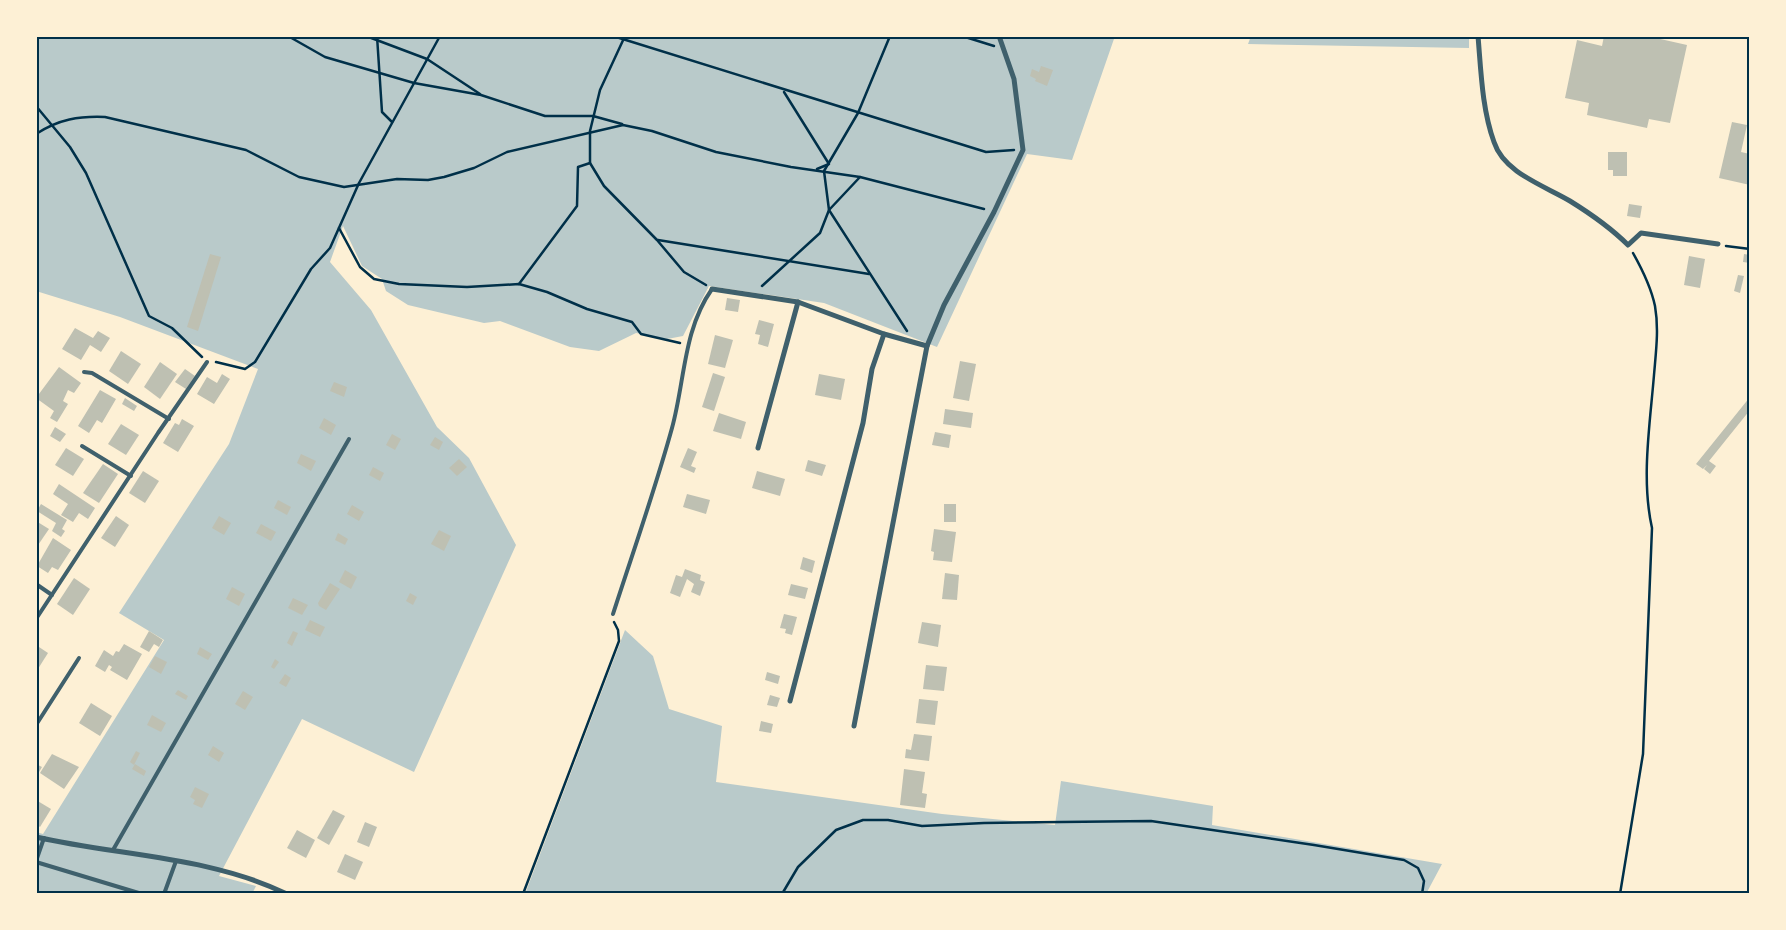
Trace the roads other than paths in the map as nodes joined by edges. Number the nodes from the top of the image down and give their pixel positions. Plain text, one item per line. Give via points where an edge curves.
1 (999, 36) edge
2 (1478, 36) edge
3 (1718, 244) road end
4 (712, 289) joint
5 (798, 302) junction
6 (884, 334) junction
7 (927, 346) junction
8 (208, 362) road end
9 (84, 372) dead end
10 (169, 419) junction
11 (349, 439) dead end
12 (82, 446) dead end
13 (758, 448) dead end
14 (130, 476) junction
15 (36, 584) edge
16 (52, 595) junction
17 (613, 614) road end
18 (36, 619) edge
19 (79, 658) dead end
20 (790, 701) dead end
21 (36, 725) edge
22 (854, 726) dead end
23 (36, 836) edge
24 (44, 838) junction
25 (113, 850) junction
26 (36, 861) edge
27 (176, 861) junction
28 (142, 894) edge
29 (164, 894) edge
30 (287, 894) edge

1 - 7 street via 1014,79 1023,150 944,305
2 - 3 street via 1494,143 1526,177 1571,201 1628,245 1641,233
4 - 5 street
4 - 17 lane via 702,302 688,344 673,426
5 - 6 street
5 - 13 street
6 - 7 street
6 - 20 street via 872,369 857,449
7 - 22 street
8 - 10 lane
9 - 10 lane via 92,373
10 - 14 lane
11 - 25 lane
12 - 14 lane
14 - 16 lane
15 - 16 lane
16 - 18 lane
19 - 21 lane
23 - 24 street
24 - 25 street
24 - 26 lane
25 - 27 street
26 - 28 lane
27 - 29 lane
27 - 30 street via 241,876

